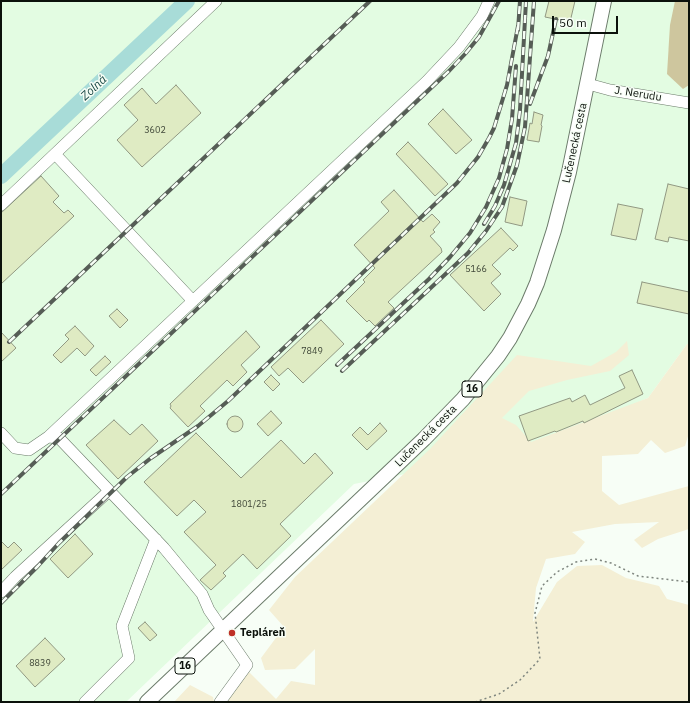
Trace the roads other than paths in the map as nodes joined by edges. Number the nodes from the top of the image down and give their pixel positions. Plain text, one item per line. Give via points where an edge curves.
1 (216, 1) edge
2 (489, 1) edge
3 (604, 1) edge
4 (588, 84) junction
5 (689, 103) edge
6 (55, 154) junction
7 (1, 205) edge
8 (193, 301) junction
9 (1, 433) edge
10 (48, 437) junction
11 (109, 491) junction
12 (156, 539) junction
13 (1, 592) edge
14 (222, 631) junction
15 (85, 702) edge
16 (147, 702) edge
17 (220, 702) edge

1 - 6 street
2 - 8 street via 482,16 459,48 427,81
3 - 4 main road, Lučenecká cesta / 16
4 - 5 street, J. Nerudu
4 - 14 main road, Lučenecká cesta / 16 via 569,172 537,283 510,338 498,356 463,399 424,439
6 - 7 street
6 - 8 street
8 - 10 street
9 - 10 street via 15,448 28,450
10 - 11 street via 59,438
11 - 12 street
11 - 13 street via 14,577
12 - 14 street via 202,594
12 - 15 street via 122,626 129,658
14 - 16 main road, Lučenecká cesta / 16
14 - 17 street via 247,665

